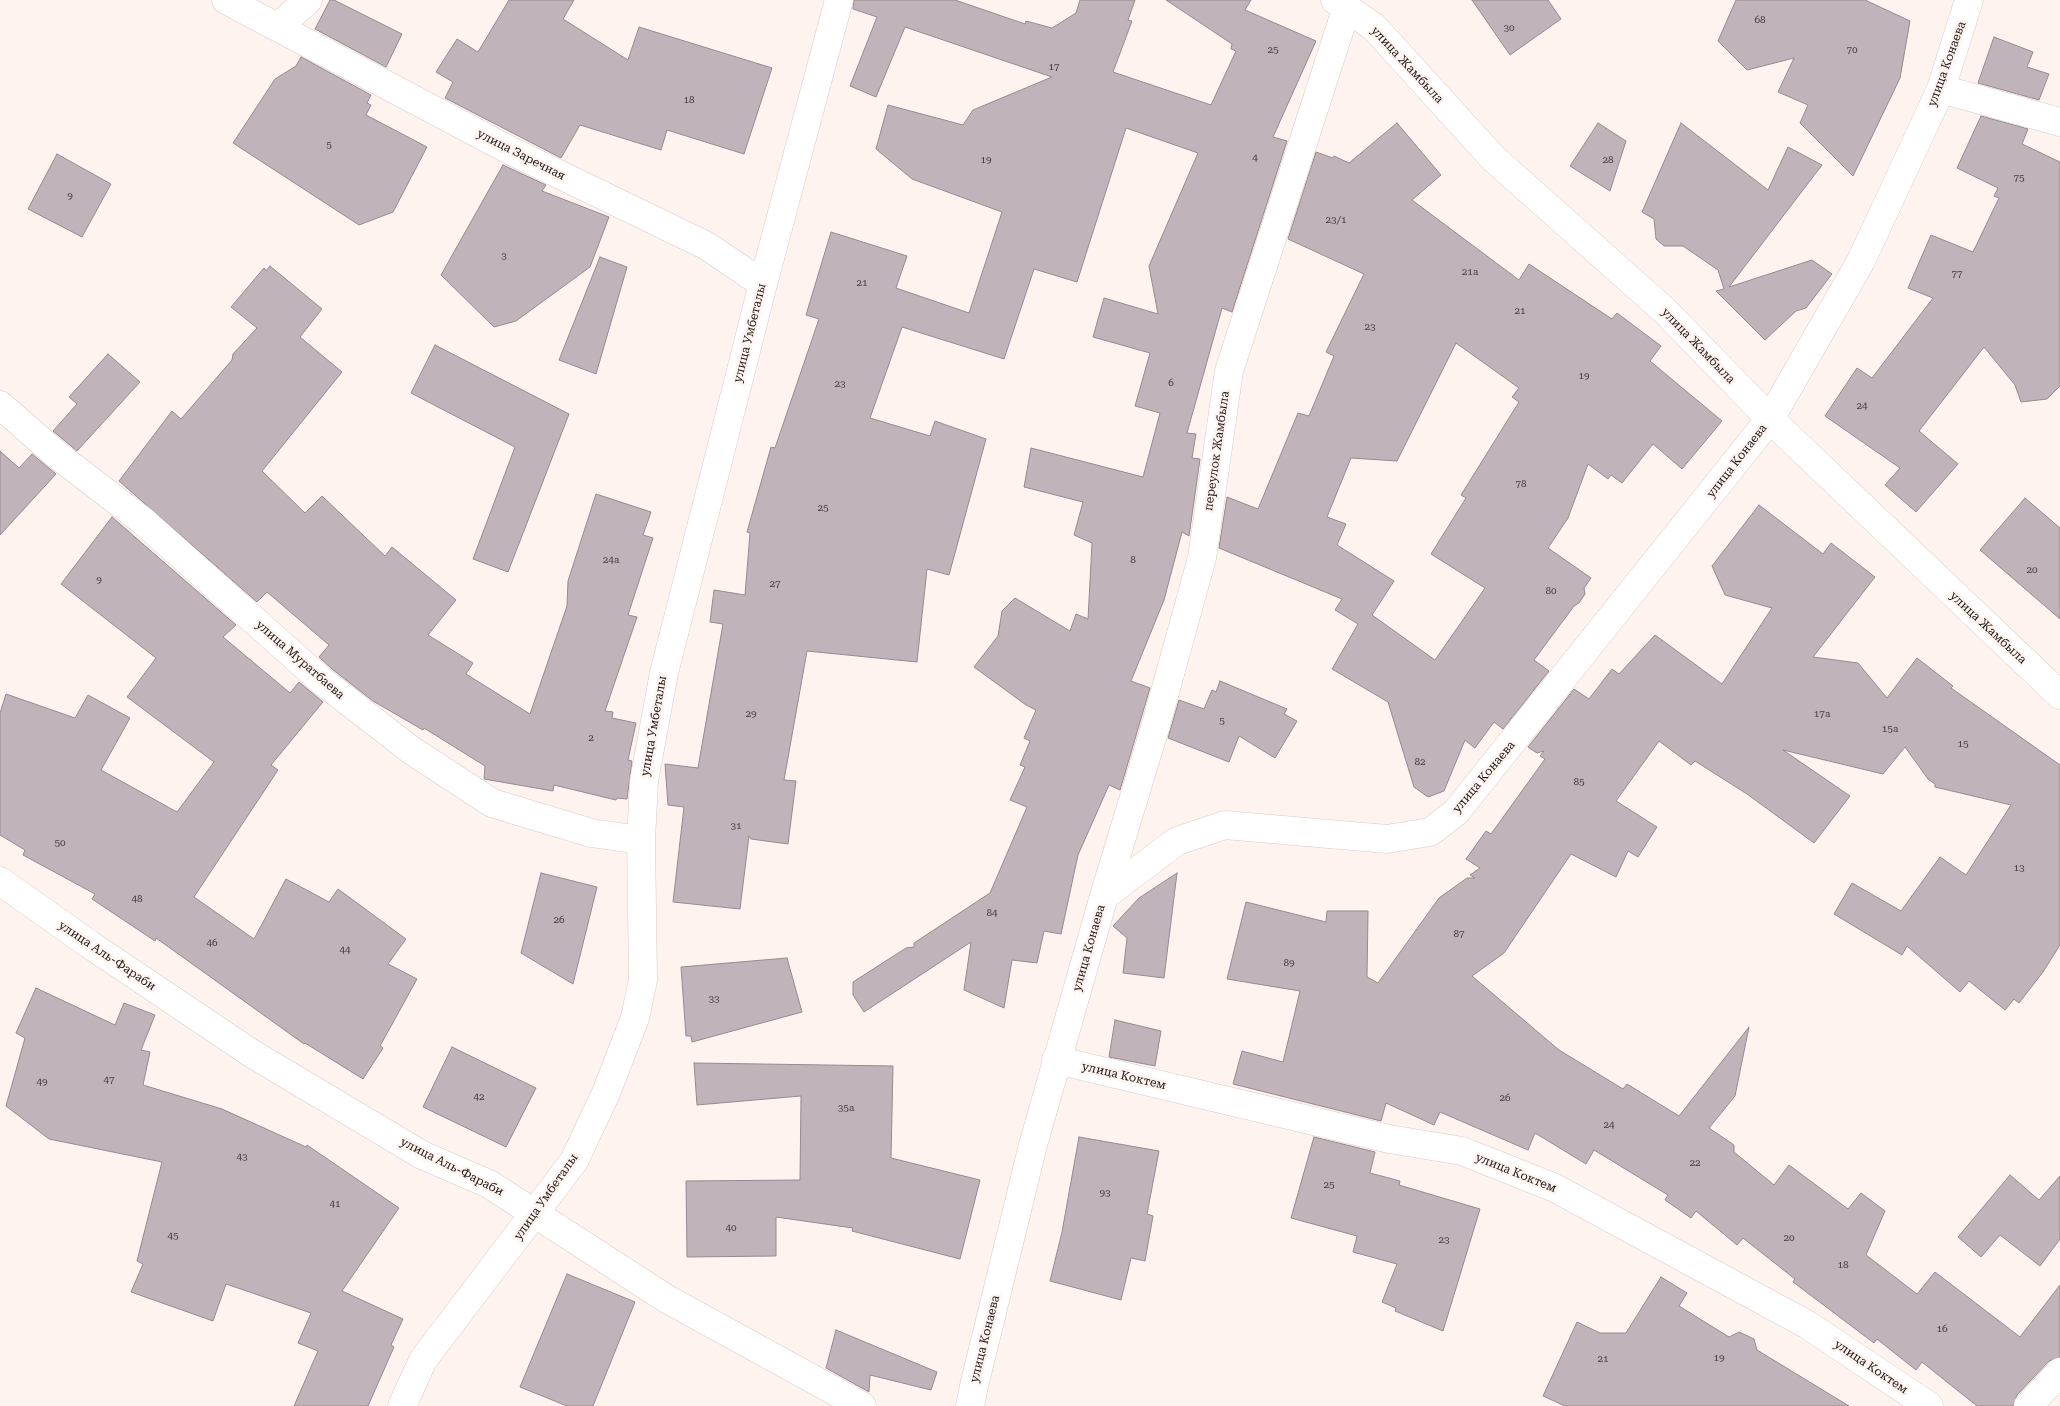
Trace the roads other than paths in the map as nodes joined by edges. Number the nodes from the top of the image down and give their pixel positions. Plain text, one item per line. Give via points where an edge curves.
1 (226, 0) edge
2 (308, 0) edge
3 (839, 0) edge
4 (1969, 0) edge
5 (1340, 5) edge
6 (278, 27) junction
7 (1941, 89) junction
8 (2060, 122) edge
9 (763, 284) junction
10 (0, 405) edge
11 (1770, 419) junction
12 (2060, 695) edge
13 (641, 840) junction
14 (0, 881) edge
15 (1104, 896) junction
16 (1056, 1060) junction
17 (536, 1214) junction
18 (2060, 1372) edge
19 (402, 1406) edge
20 (862, 1406) edge
21 (970, 1406) edge
22 (1929, 1406) edge
23 (2028, 1406) edge

1 - 6 street, улица Заречная
2 - 6 street
3 - 9 street, улица Умбеталы
4 - 7 street, улица Конаева
5 - 11 street, улица Жамбыла via 1374,27 1493,158 1664,310
5 - 15 street, переулок Жамбыла via 1229,371 1202,558
6 - 9 street, улица Заречная via 510,151 707,246
7 - 8 street
7 - 11 street, улица Конаева via 1861,261
9 - 13 street, улица Умбеталы via 664,673 644,781
10 - 13 street, улица Муратбаева via 56,454 143,521 322,681 411,750 492,803 591,833
11 - 12 street, улица Жамбыла
11 - 15 street, улица Конаева via 1506,752 1456,812 1430,832 1387,839 1225,825 1177,841
13 - 17 street, улица Умбеталы via 643,980 636,1018 574,1161
14 - 17 street, улица Аль-Фараби via 251,1053 422,1155 489,1184
15 - 16 street, улица Конаева
16 - 21 street, улица Конаева
16 - 22 street, улица Коктем via 1390,1139 1462,1151 1555,1188 1808,1325
17 - 19 street, улица Умбеталы via 423,1360
17 - 20 street, улица Аль-Фараби via 668,1299
18 - 23 street

